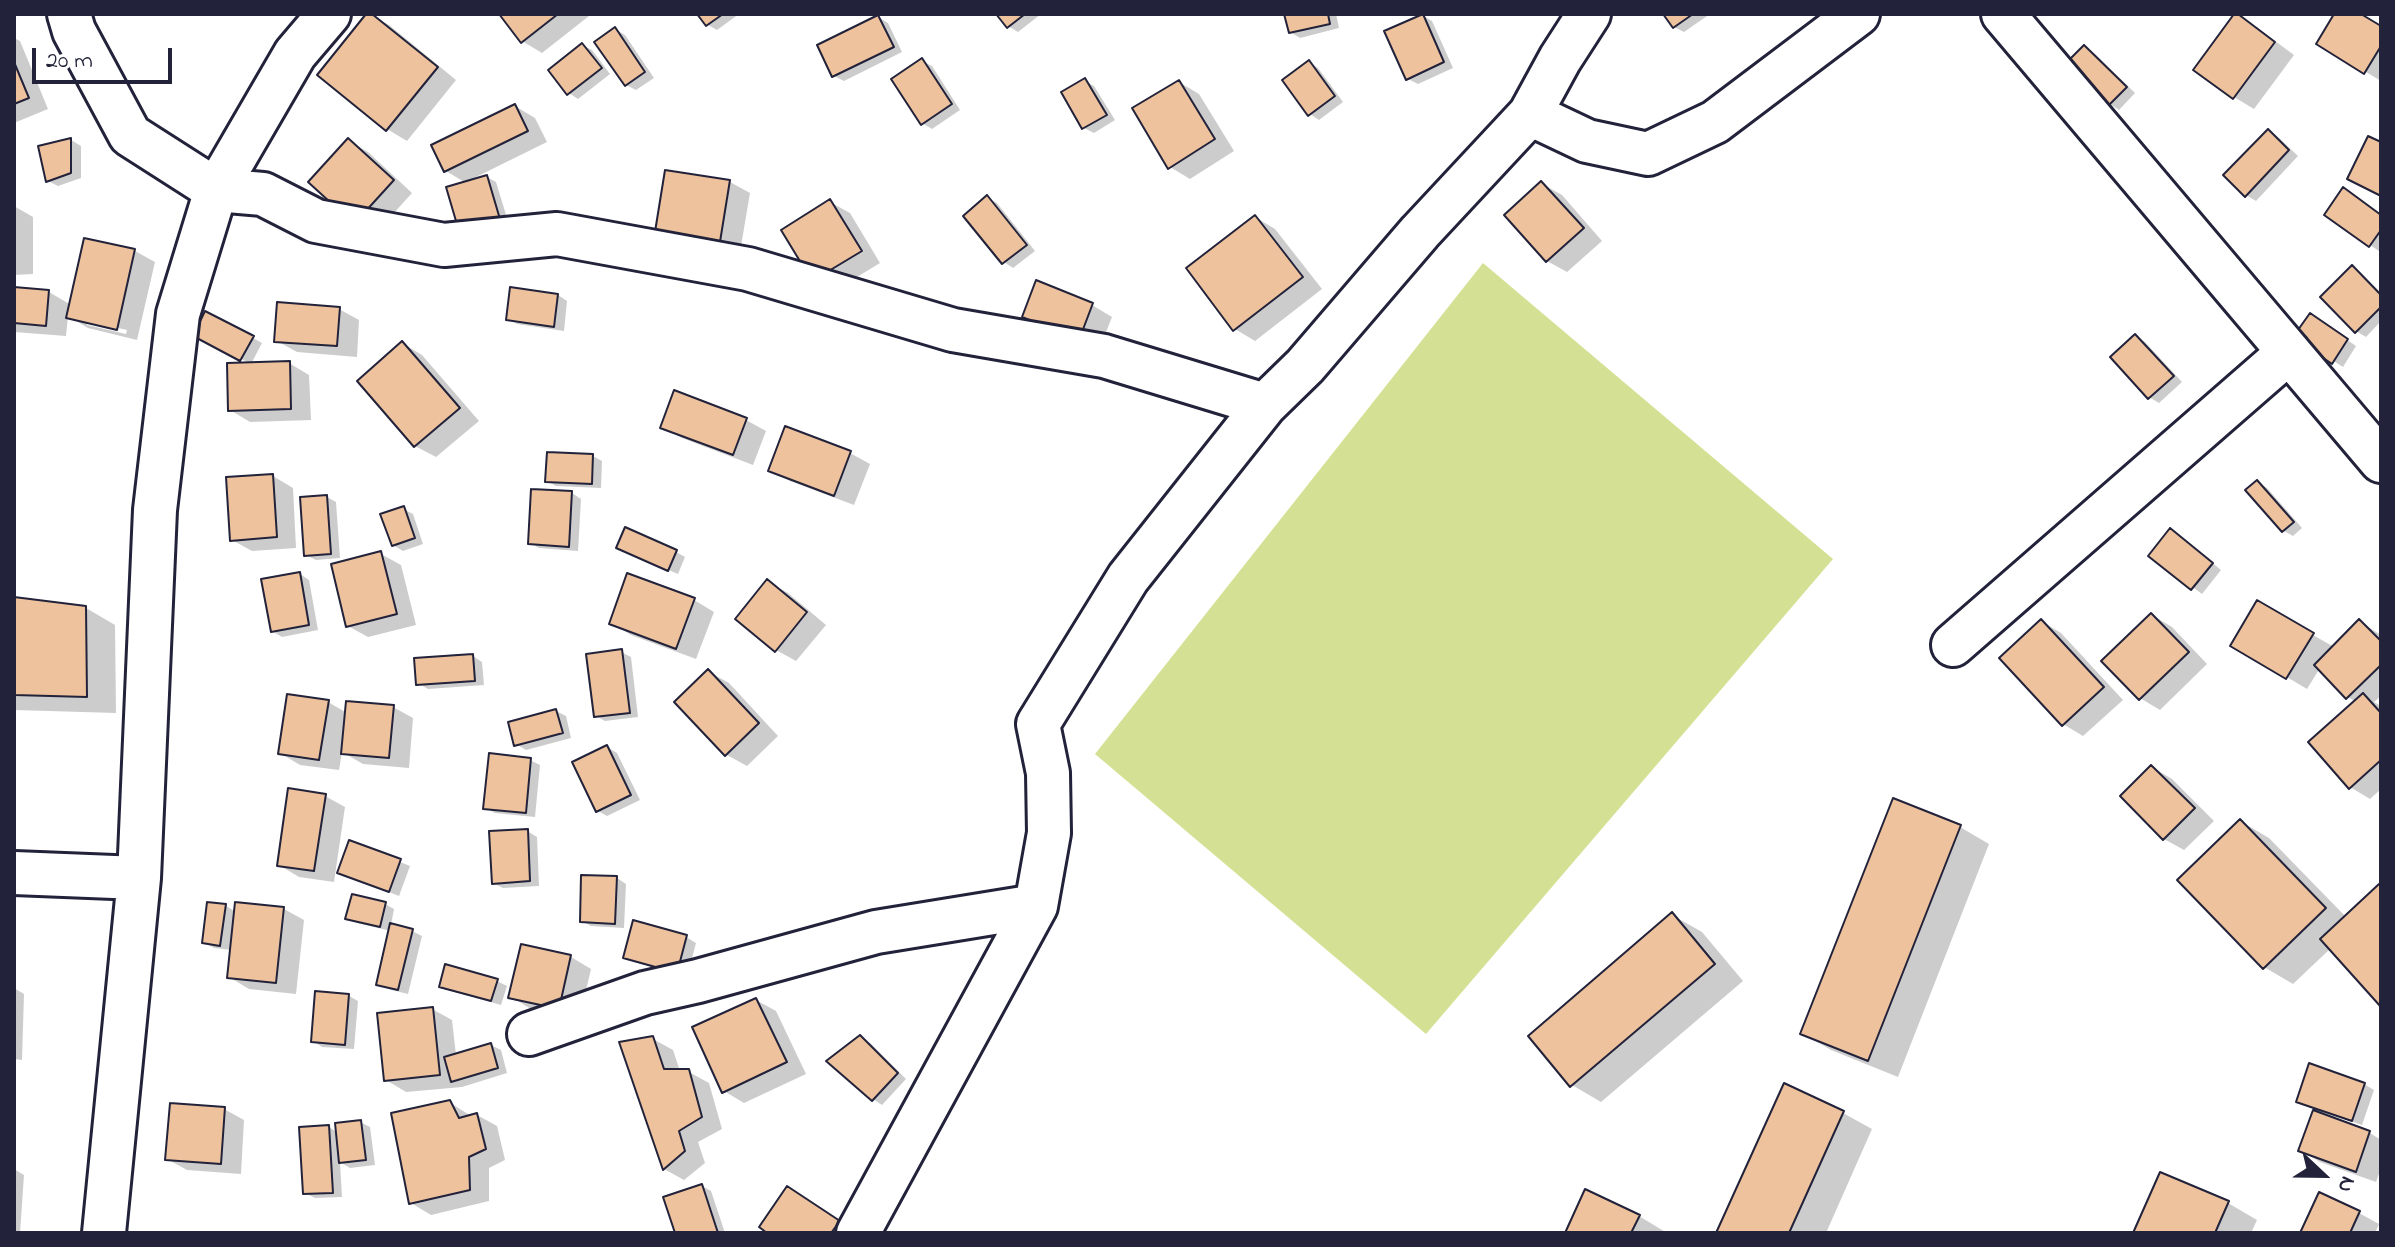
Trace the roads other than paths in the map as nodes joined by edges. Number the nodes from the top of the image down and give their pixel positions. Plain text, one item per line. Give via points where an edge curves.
1 (69, 14) edge
2 (329, 14) edge
3 (1589, 14) edge
4 (1858, 14) edge
5 (2003, 14) edge
6 (1530, 114) junction
7 (216, 190) junction
8 (2289, 352) junction
9 (1265, 405) junction
10 (2381, 461) edge
11 (1953, 645) dead end
12 (14, 873) edge
13 (139, 878) junction
14 (1036, 906) junction
15 (529, 1034) dead end
16 (104, 1233) edge
17 (858, 1233) edge

1 - 7 street via 130,135
2 - 7 street via 295,54
3 - 6 street
4 - 6 street via 1715,122 1648,154 1587,141
5 - 8 street
6 - 9 street
7 - 9 street via 263,194 316,221 444,245 557,234 748,269 953,330 1104,356
7 - 13 street via 178,314 157,495
8 - 10 street
8 - 11 street
9 - 14 street via 1128,578 1038,724 1048,773 1049,833
12 - 13 street
13 - 16 street
14 - 15 street via 876,932 645,993
14 - 17 street

